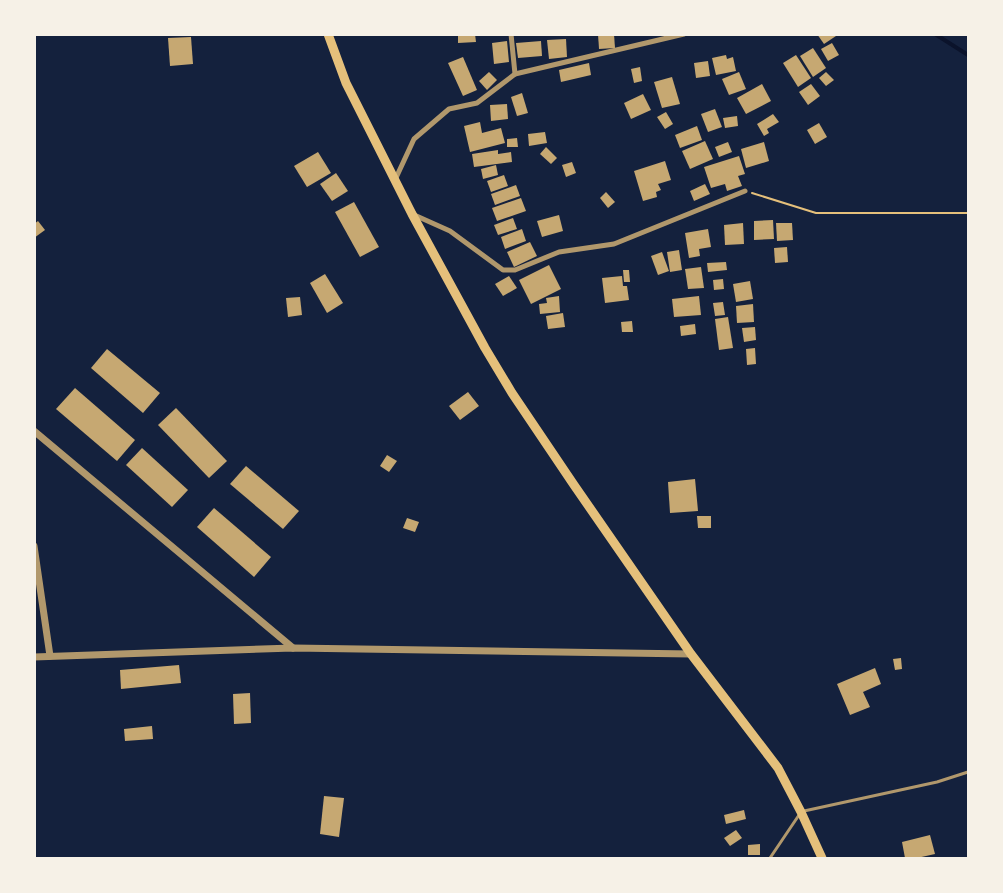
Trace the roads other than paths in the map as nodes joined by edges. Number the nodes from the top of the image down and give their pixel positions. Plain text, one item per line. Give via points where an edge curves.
1 (328, 34) edge
2 (511, 34) edge
3 (684, 34) edge
4 (515, 74) junction
5 (395, 180) junction
6 (746, 191) road end
7 (412, 214) junction
8 (34, 431) edge
9 (34, 546) edge
10 (293, 648) junction
11 (692, 654) junction
12 (50, 656) junction
13 (34, 657) edge
14 (969, 772) edge
15 (801, 812) junction
16 (770, 858) edge
17 (822, 858) edge

1 - 5 highway via 346,83
2 - 4 street
3 - 4 street
4 - 5 street via 477,103 449,109 414,139
5 - 7 highway
6 - 7 street via 614,244 559,252 515,270 503,270 450,231
7 - 11 highway via 512,393
8 - 10 street
9 - 12 street
10 - 11 street
10 - 12 street
11 - 15 highway via 778,768
12 - 13 street
14 - 15 lane
15 - 16 lane
15 - 17 highway

